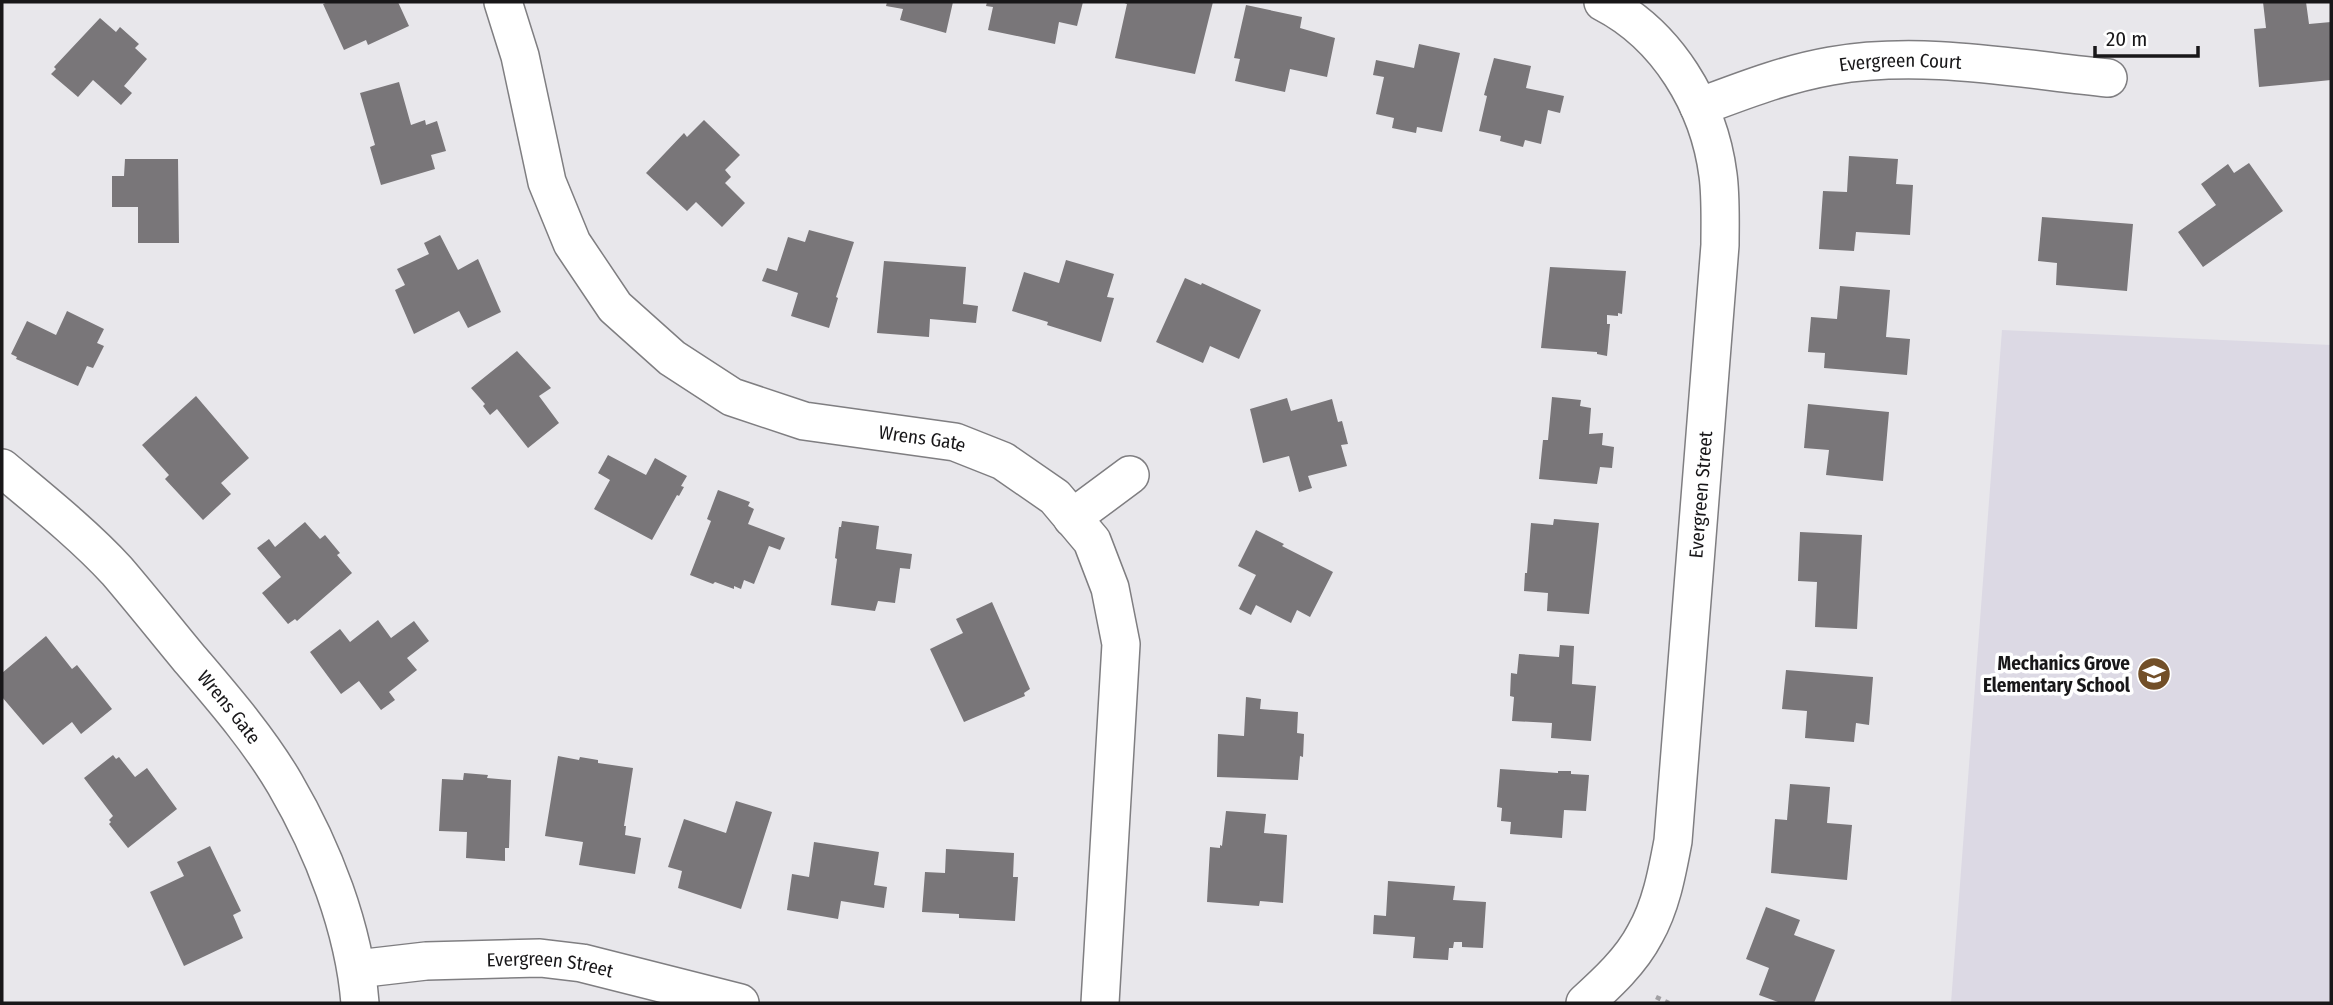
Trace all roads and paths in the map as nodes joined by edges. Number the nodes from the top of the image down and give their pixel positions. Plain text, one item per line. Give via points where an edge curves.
1 (503, 2) edge
2 (1603, 2) edge
3 (2108, 78) dead end
4 (1699, 107) junction
5 (2, 468) edge
6 (1130, 475) dead end
7 (1072, 517) junction
8 (359, 986) edge
9 (1656, 997) dead end
10 (740, 1003) edge
11 (1100, 1003) edge
12 (1585, 1003) edge
13 (1669, 1003) edge

1 - 7 street, Wrens Gate via 520,56 547,182 572,243 615,307 673,358 732,397 804,421 955,442 1003,461 1055,497
2 - 4 street, Evergreen Street via 1656,40 1686,79
3 - 4 street, Evergreen Court via 1900,60 1834,65 1783,76
4 - 12 street, Evergreen Street via 1710,130 1718,176 1720,245 1673,841 1665,883 1645,935 1615,976
5 - 8 street, Wrens Gate via 115,569 239,718 285,783 342,910
6 - 7 street
7 - 11 street, Wrens Gate via 1092,541 1110,588 1121,644
8 - 10 street, Evergreen Street via 426,961 540,958 582,963
9 - 13 path

